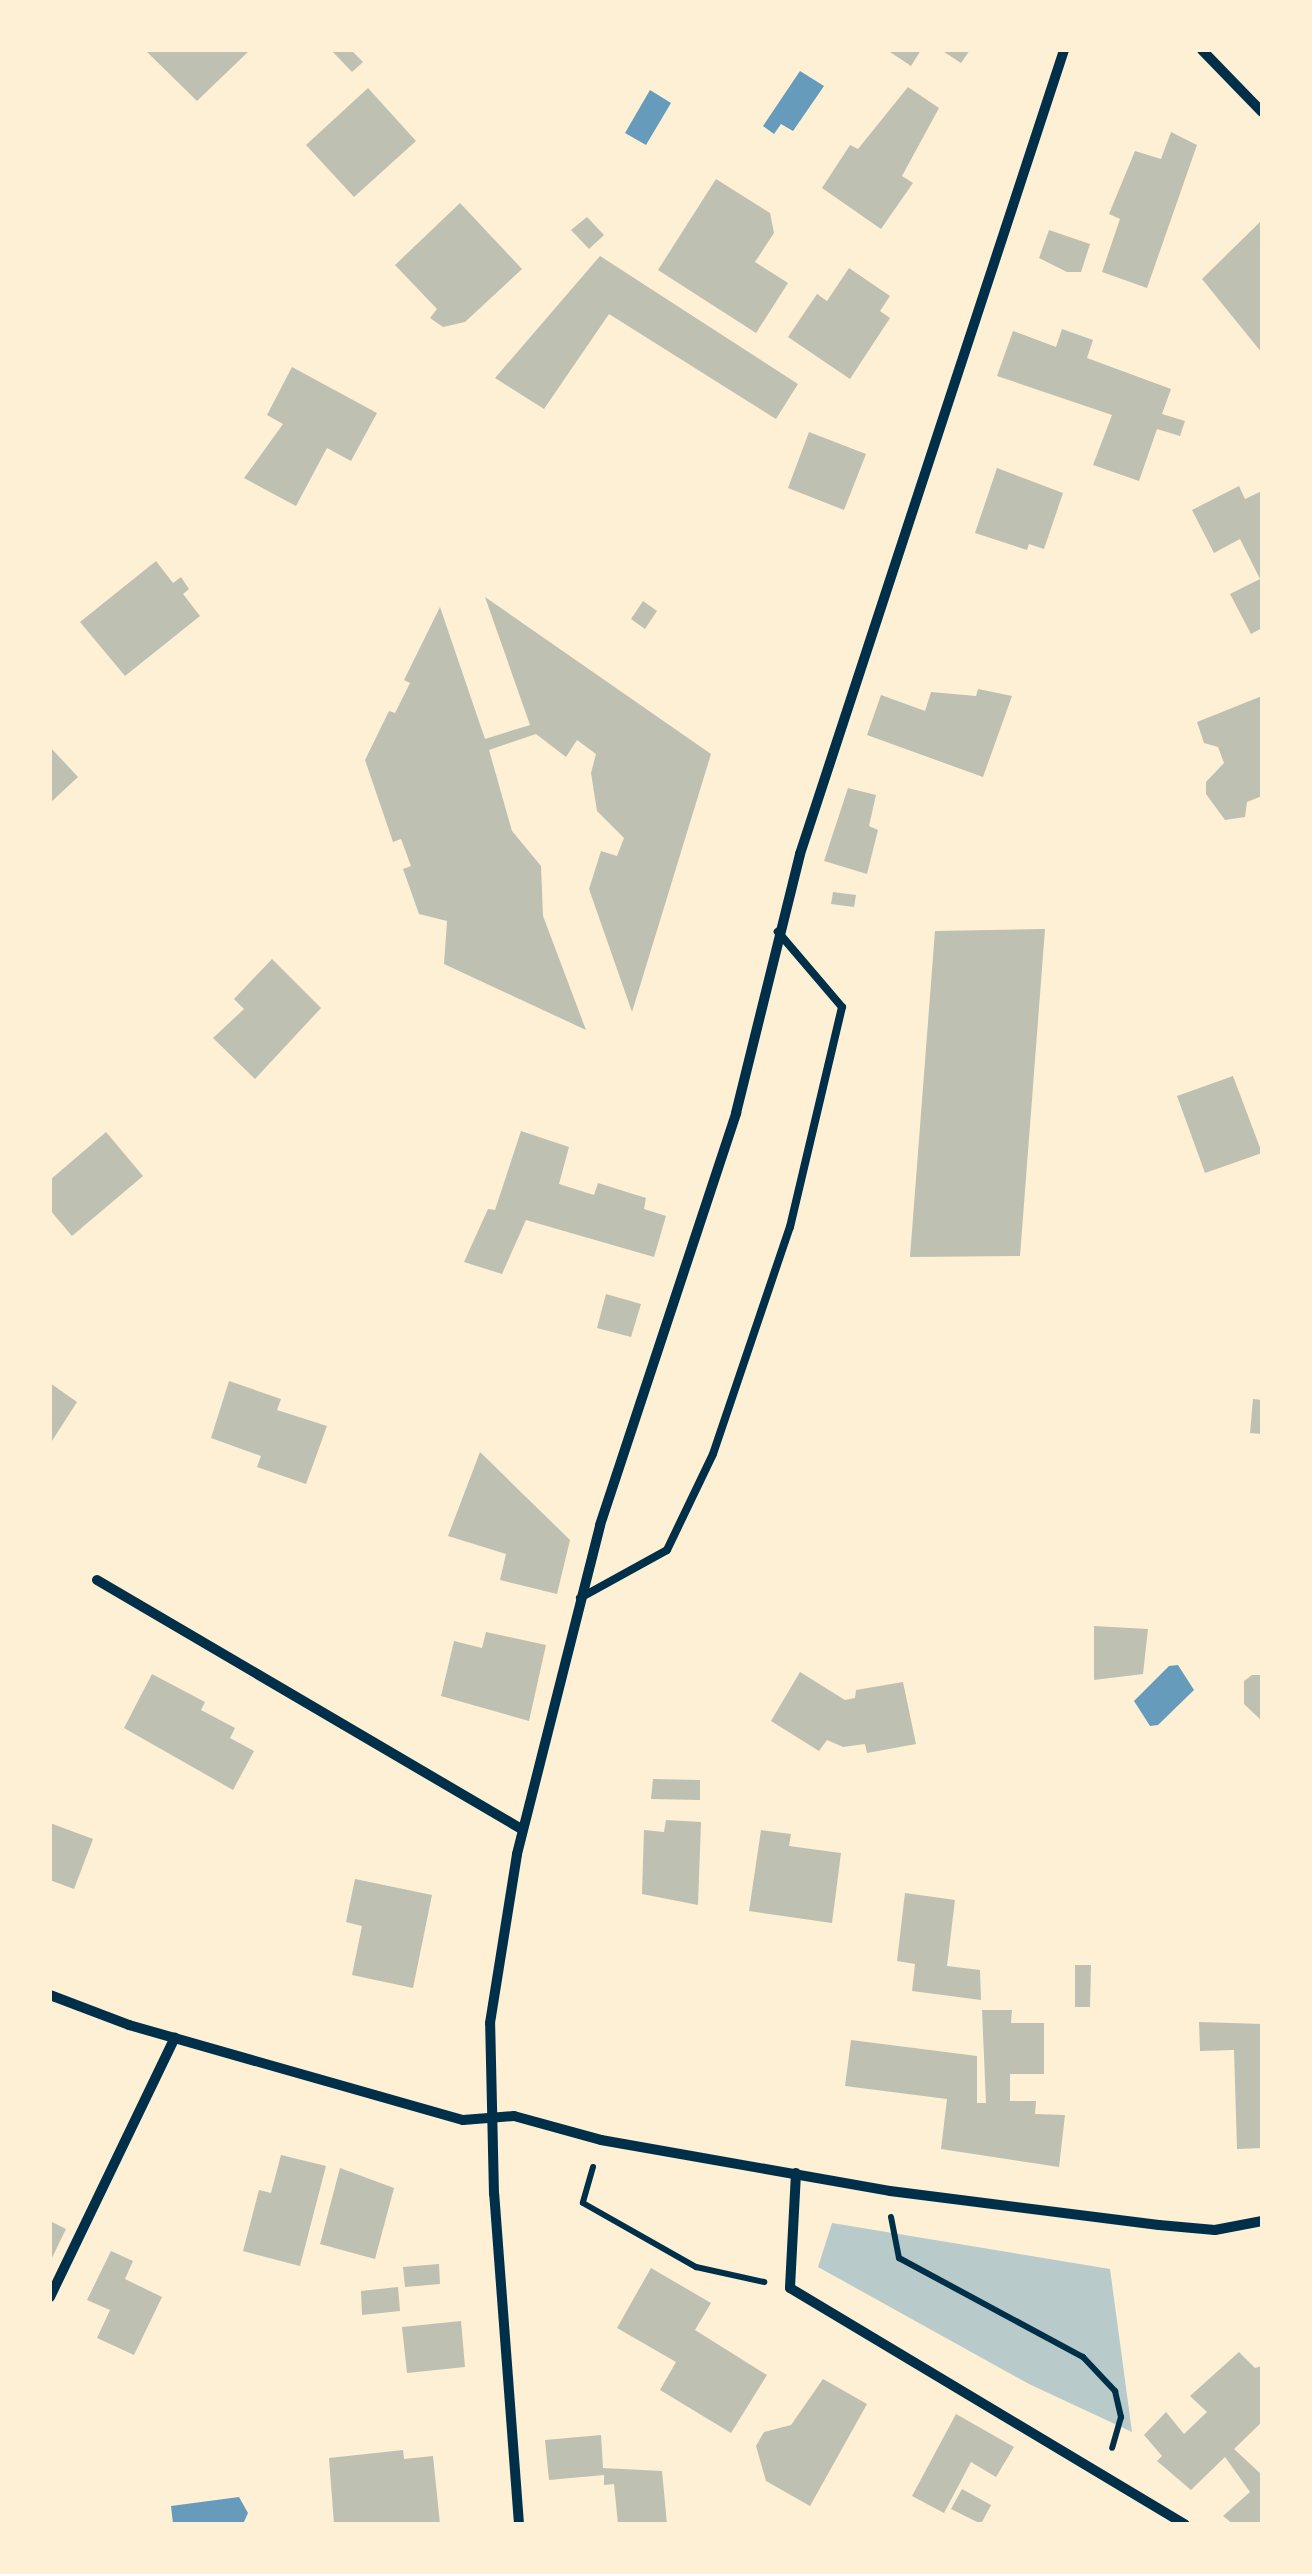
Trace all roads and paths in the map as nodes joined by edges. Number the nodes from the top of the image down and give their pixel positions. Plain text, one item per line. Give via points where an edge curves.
1 (1064, 50) edge
2 (1202, 50) edge
3 (1262, 112) edge
4 (778, 932) junction
5 (97, 1580) dead end
6 (580, 1598) junction
7 (522, 1829) junction
8 (50, 1995) edge
9 (175, 2037) junction
10 (492, 2118) junction
11 (601, 2140) junction
12 (796, 2174) junction
13 (890, 2191) junction
14 (1262, 2221) edge
15 (790, 2288) junction
16 (50, 2297) edge
17 (1103, 2472) junction
18 (519, 2524) edge
19 (1185, 2524) edge

1 - 4 street
2 - 3 street
4 - 6 street via 736,1113
4 - 6 lane via 842,1007 790,1227 713,1454 667,1550
5 - 7 street
6 - 7 street
7 - 10 street via 490,2023
8 - 9 street
9 - 10 street via 464,2120
9 - 16 street
10 - 11 street via 514,2116
10 - 18 street
11 - 12 street
11 - 15 path via 583,2203 696,2268
12 - 13 street
12 - 15 street
13 - 14 street via 1196,2229
13 - 17 path via 900,2258 1083,2357 1115,2391 1121,2417
15 - 17 street
17 - 19 street

